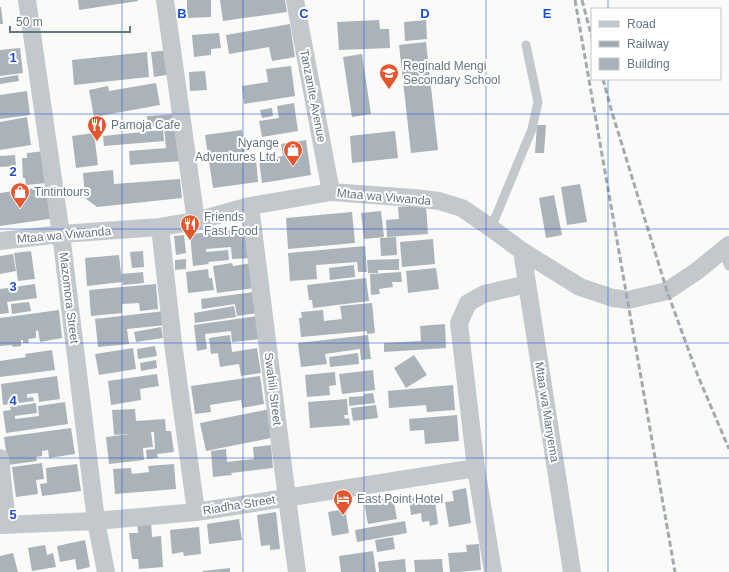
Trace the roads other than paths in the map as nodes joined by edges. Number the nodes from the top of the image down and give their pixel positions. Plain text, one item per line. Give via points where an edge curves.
1 (27, 0) edge
2 (165, 0) edge
3 (295, 0) edge
4 (526, 45) dead end
5 (331, 192) junction
6 (250, 206) junction
7 (196, 221) junction
8 (160, 227) junction
9 (491, 228) junction
10 (60, 234) junction
11 (0, 241) edge
12 (522, 251) junction
13 (727, 254) edge
14 (527, 284) junction
15 (0, 458) edge
16 (476, 468) junction
17 (287, 498) junction
18 (196, 512) junction
19 (96, 521) junction
20 (4, 525) edge
21 (106, 572) edge
22 (297, 572) edge
23 (493, 572) edge
24 (572, 572) edge

1 - 10 street, Mazomora Street
2 - 7 street
3 - 5 street, Tanzanite Avenue
4 - 9 lane via 538,102 532,129
5 - 6 street, Mtaa wa Viwanda
5 - 9 street, Mtaa wa Viwanda via 439,202 462,208
6 - 7 street, Mtaa wa Viwanda
6 - 17 street, Swahili Street
7 - 8 street, Mtaa wa Viwanda
8 - 10 street, Mtaa wa Viwanda
8 - 18 street
9 - 12 street, Mtaa wa Viwanda
10 - 11 street, Mtaa wa Viwanda
10 - 19 street, Mazomora Street
12 - 13 street, Mtaa wa Viwanda via 580,287 628,300 667,291
12 - 14 street, Mtaa wa Manyema
14 - 16 street via 484,294 468,303 459,323
14 - 24 street, Mtaa wa Manyema
15 - 20 street
16 - 17 street, Riadha Street
16 - 23 street
17 - 18 street, Riadha Street
17 - 22 street, Swahili Street
18 - 19 street, Riadha Street
19 - 20 street, Riadha Street
19 - 21 street, Mazomora Street

